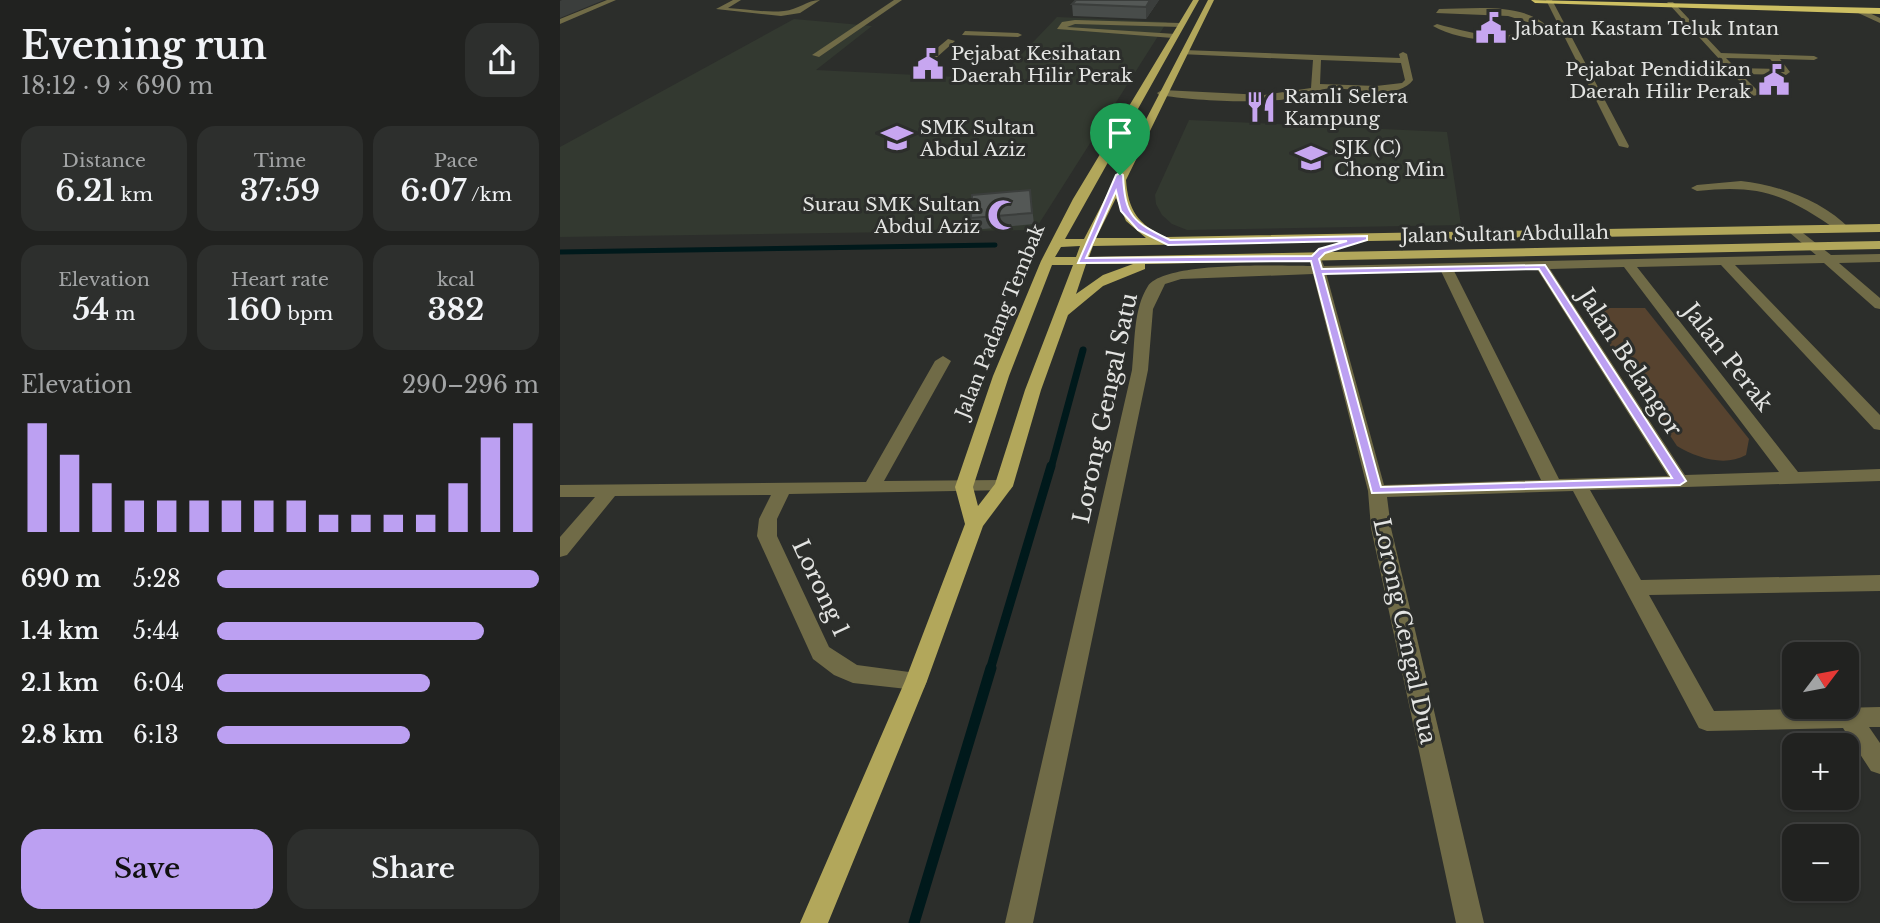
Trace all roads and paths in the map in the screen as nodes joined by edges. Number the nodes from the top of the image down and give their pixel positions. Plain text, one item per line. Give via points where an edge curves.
1 (612, 0) edge
2 (738, 0) edge
3 (898, 0) edge
4 (1196, 0) edge
5 (1211, 0) edge
6 (1437, 0) edge
7 (1535, 0) edge
8 (1549, 0) edge
9 (1649, 0) edge
10 (797, 1) edge
11 (815, 1) edge
12 (1672, 2) edge
13 (1880, 9) edge
14 (1859, 10) junction
15 (1880, 21) edge
16 (560, 22) edge
17 (1180, 25) junction
18 (1437, 26) dead end
19 (965, 33) dead end
20 (1018, 35) dead end
21 (1173, 36) junction
22 (951, 41) dead end
23 (1708, 44) junction
24 (1721, 45) dead end
25 (1183, 52) junction
26 (817, 55) dead end
27 (1718, 55) junction
28 (933, 56) dead end
29 (1317, 57) junction
30 (1773, 57) junction
31 (1814, 58) dead end
32 (1734, 71) junction
33 (1315, 87) junction
34 (1162, 93) junction
35 (1756, 94) dead end
36 (1624, 146) dead end
37 (1120, 175) junction
38 (1697, 188) dead end
39 (1880, 228) edge
40 (1844, 229) junction
41 (1794, 230) junction
42 (1364, 238) junction
43 (1055, 243) junction
44 (1088, 243) junction
45 (1168, 243) junction
46 (1880, 245) edge
47 (1814, 246) junction
48 (1880, 258) edge
49 (1828, 259) junction
50 (1165, 260) junction
51 (1046, 261) junction
52 (1081, 261) junction
53 (1725, 262) junction
54 (1628, 264) junction
55 (1317, 265) junction
56 (1542, 267) junction
57 (1447, 269) junction
58 (1880, 305) edge
59 (1061, 315) junction
60 (943, 361) dead end
61 (1880, 425) edge
62 (1880, 475) edge
63 (1793, 478) junction
64 (1680, 481) junction
65 (1578, 484) junction
66 (1553, 485) junction
67 (1004, 486) junction
68 (964, 487) junction
69 (871, 488) junction
70 (782, 490) junction
71 (560, 491) edge
72 (610, 491) junction
73 (1377, 491) junction
74 (974, 524) junction
75 (560, 550) edge
76 (1880, 583) edge
77 (1635, 588) junction
78 (916, 681) junction
79 (1880, 717) edge
80 (1859, 718) edge
81 (1850, 719) joint
82 (1880, 763) edge
83 (814, 923) edge
84 (1019, 923) edge
85 (1470, 923) edge

1 - 16 street
2 - 11 street via 720,9 781,15
3 - 26 street
4 - 17 main road, Jalan Padang Tembak
5 - 25 main road
6 - 18 street via 1439,11 1524,16 1538,21 1541,28 1502,37 1462,35
7 - 8 highway
8 - 12 highway
8 - 36 street
9 - 12 highway
10 - 11 street
12 - 13 highway
12 - 14 highway
12 - 23 street
13 - 14 highway
14 - 15 street
17 - 21 main road, Jalan Padang Tembak
17 - 21 street via 1075,22 1061,29
19 - 20 street
21 - 43 main road, Jalan Padang Tembak
22 - 28 street
23 - 24 street
23 - 27 street
25 - 29 street
25 - 34 main road
27 - 30 street
27 - 32 street
29 - 33 street
29 - 33 street via 1404,57 1409,80 1405,85 1376,89
30 - 31 street
30 - 32 street via 1787,72
32 - 35 street
33 - 34 street via 1307,94 1291,96
34 - 37 main road
37 - 44 main road
37 - 45 main road via 1124,211 1140,229
38 - 40 street via 1734,183 1771,187 1807,203
39 - 40 main road, Jalan Sultan Abdullah
40 - 41 main road, Jalan Sultan Abdullah
41 - 42 main road, Jalan Sultan Abdullah
41 - 47 street
42 - 45 main road, Jalan Sultan Abdullah
42 - 55 main road via 1322,251
43 - 44 main road, Jalan Sultan Abdullah
43 - 51 main road, Jalan Padang Tembak
44 - 45 main road, Jalan Sultan Abdullah
44 - 52 main road
46 - 47 main road, Jalan Sultan Abdullah
47 - 49 street
47 - 55 main road, Jalan Sultan Abdullah
48 - 49 street, Lorong Gengal Satu
49 - 53 street, Lorong Gengal Satu
49 - 58 street
50 - 52 main road, Jalan Sultan Abdullah
50 - 55 main road, Jalan Sultan Abdullah
50 - 59 main road via 1108,276
51 - 52 main road, Jalan Sultan Abdullah
51 - 68 main road, Jalan Padang Tembak
52 - 59 main road
53 - 54 street, Lorong Gengal Satu
53 - 61 street
54 - 56 street, Lorong Gengal Satu
54 - 63 street, Jalan Perak
55 - 57 street, Lorong Gengal Satu
55 - 73 street, Lorong Cengal Dua
55 - 84 street, Lorong Gengal Satu via 1175,275 1159,282 1148,296 1140,370
56 - 57 street, Lorong Gengal Satu
56 - 64 street, Jalan Belangor
57 - 66 street
59 - 67 main road
60 - 69 street
62 - 63 street
63 - 64 street
64 - 65 street
65 - 66 street
65 - 77 street
66 - 73 street
67 - 68 street
67 - 74 main road
68 - 69 street
68 - 74 main road
69 - 70 street
70 - 72 street
70 - 78 street, Lorong 1 via 768,519 767,536 821,653 835,668 856,676
71 - 72 street
72 - 75 street
73 - 85 street, Lorong Cengal Dua via 1381,528
74 - 78 main road
76 - 77 street
77 - 81 street via 1707,721
78 - 83 main road
79 - 80 street
81 - 82 street

